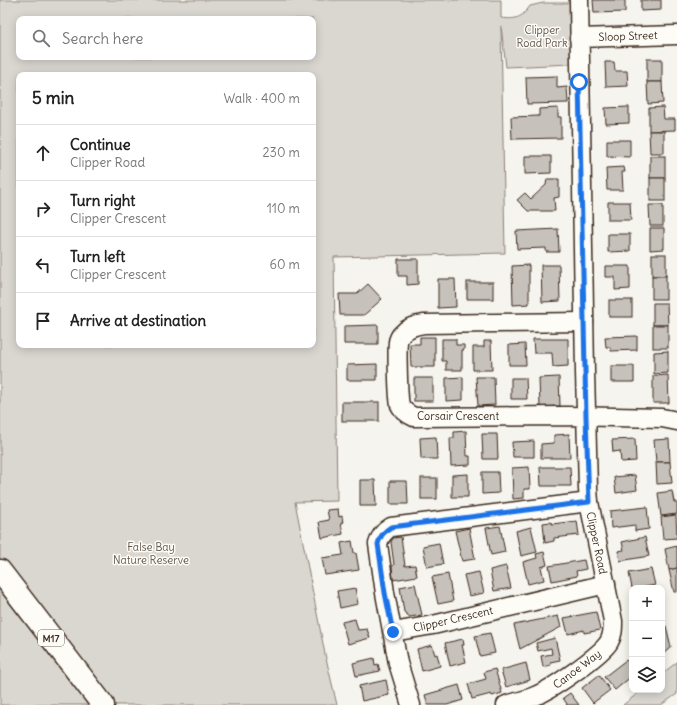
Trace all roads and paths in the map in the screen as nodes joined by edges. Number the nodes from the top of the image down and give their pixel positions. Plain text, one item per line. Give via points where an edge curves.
1 (579, 0) edge
2 (677, 35) edge
3 (579, 38) junction
4 (584, 322) junction
5 (586, 417) junction
6 (672, 418) edge
7 (589, 502) junction
8 (0, 571) edge
9 (606, 584) junction
10 (613, 629) joint
11 (393, 632) junction
12 (103, 705) edge
13 (411, 705) edge
14 (506, 705) edge

1 - 3 street, Clipper Road
2 - 3 street, Sloop Street
3 - 4 street, Clipper Road
4 - 5 street, Clipper Road
4 - 5 street, Corsair Crescent via 415,325 408,328 398,342 399,397 403,410 414,417
5 - 6 street, Corsair Crescent
5 - 7 street, Clipper Road
7 - 9 street, Clipper Road
7 - 11 street via 391,527 384,531 378,544
8 - 12 main road, M17
9 - 10 street, Clipper Road
9 - 11 street, Clipper Crescent
10 - 14 street, Canoe Way via 612,636 604,648 564,680 547,691
11 - 13 street via 398,663

